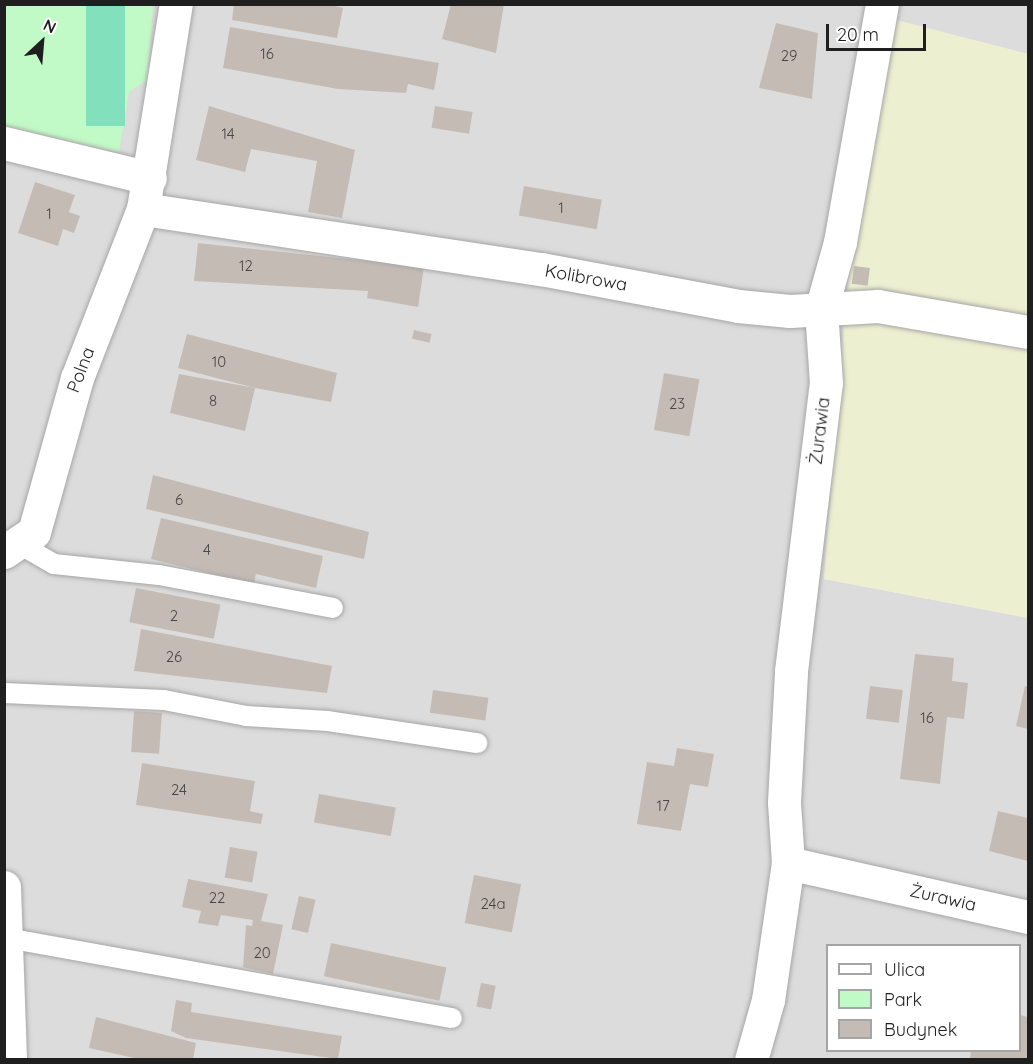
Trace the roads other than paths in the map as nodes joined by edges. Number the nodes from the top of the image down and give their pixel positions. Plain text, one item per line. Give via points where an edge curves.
1 (176, 4) edge
2 (882, 4) edge
3 (4, 143) edge
4 (150, 178) junction
5 (143, 209) junction
6 (821, 310) junction
7 (1029, 332) edge
8 (13, 549) edge
9 (333, 608) dead end
10 (4, 693) edge
11 (477, 743) dead end
12 (788, 863) junction
13 (4, 887) edge
14 (1029, 917) edge
15 (8, 938) junction
16 (452, 1018) dead end
17 (10, 1059) edge
18 (751, 1059) edge

1 - 4 street, Polna
2 - 6 street, Żurawia via 840,242
3 - 4 street
4 - 5 street, Polna
5 - 6 street, Kolibrowa via 541,269 738,306
5 - 8 street, Polna via 77,378 34,532
6 - 7 street, Kolibrowa via 878,306
6 - 12 street, Żurawia via 826,383 791,671 784,802
8 - 9 lane via 54,564 159,575
10 - 11 lane via 164,700 246,716 328,721
12 - 14 street, Żurawia
12 - 18 street, Żurawia via 768,1000
13 - 15 street
15 - 16 lane
15 - 17 street

